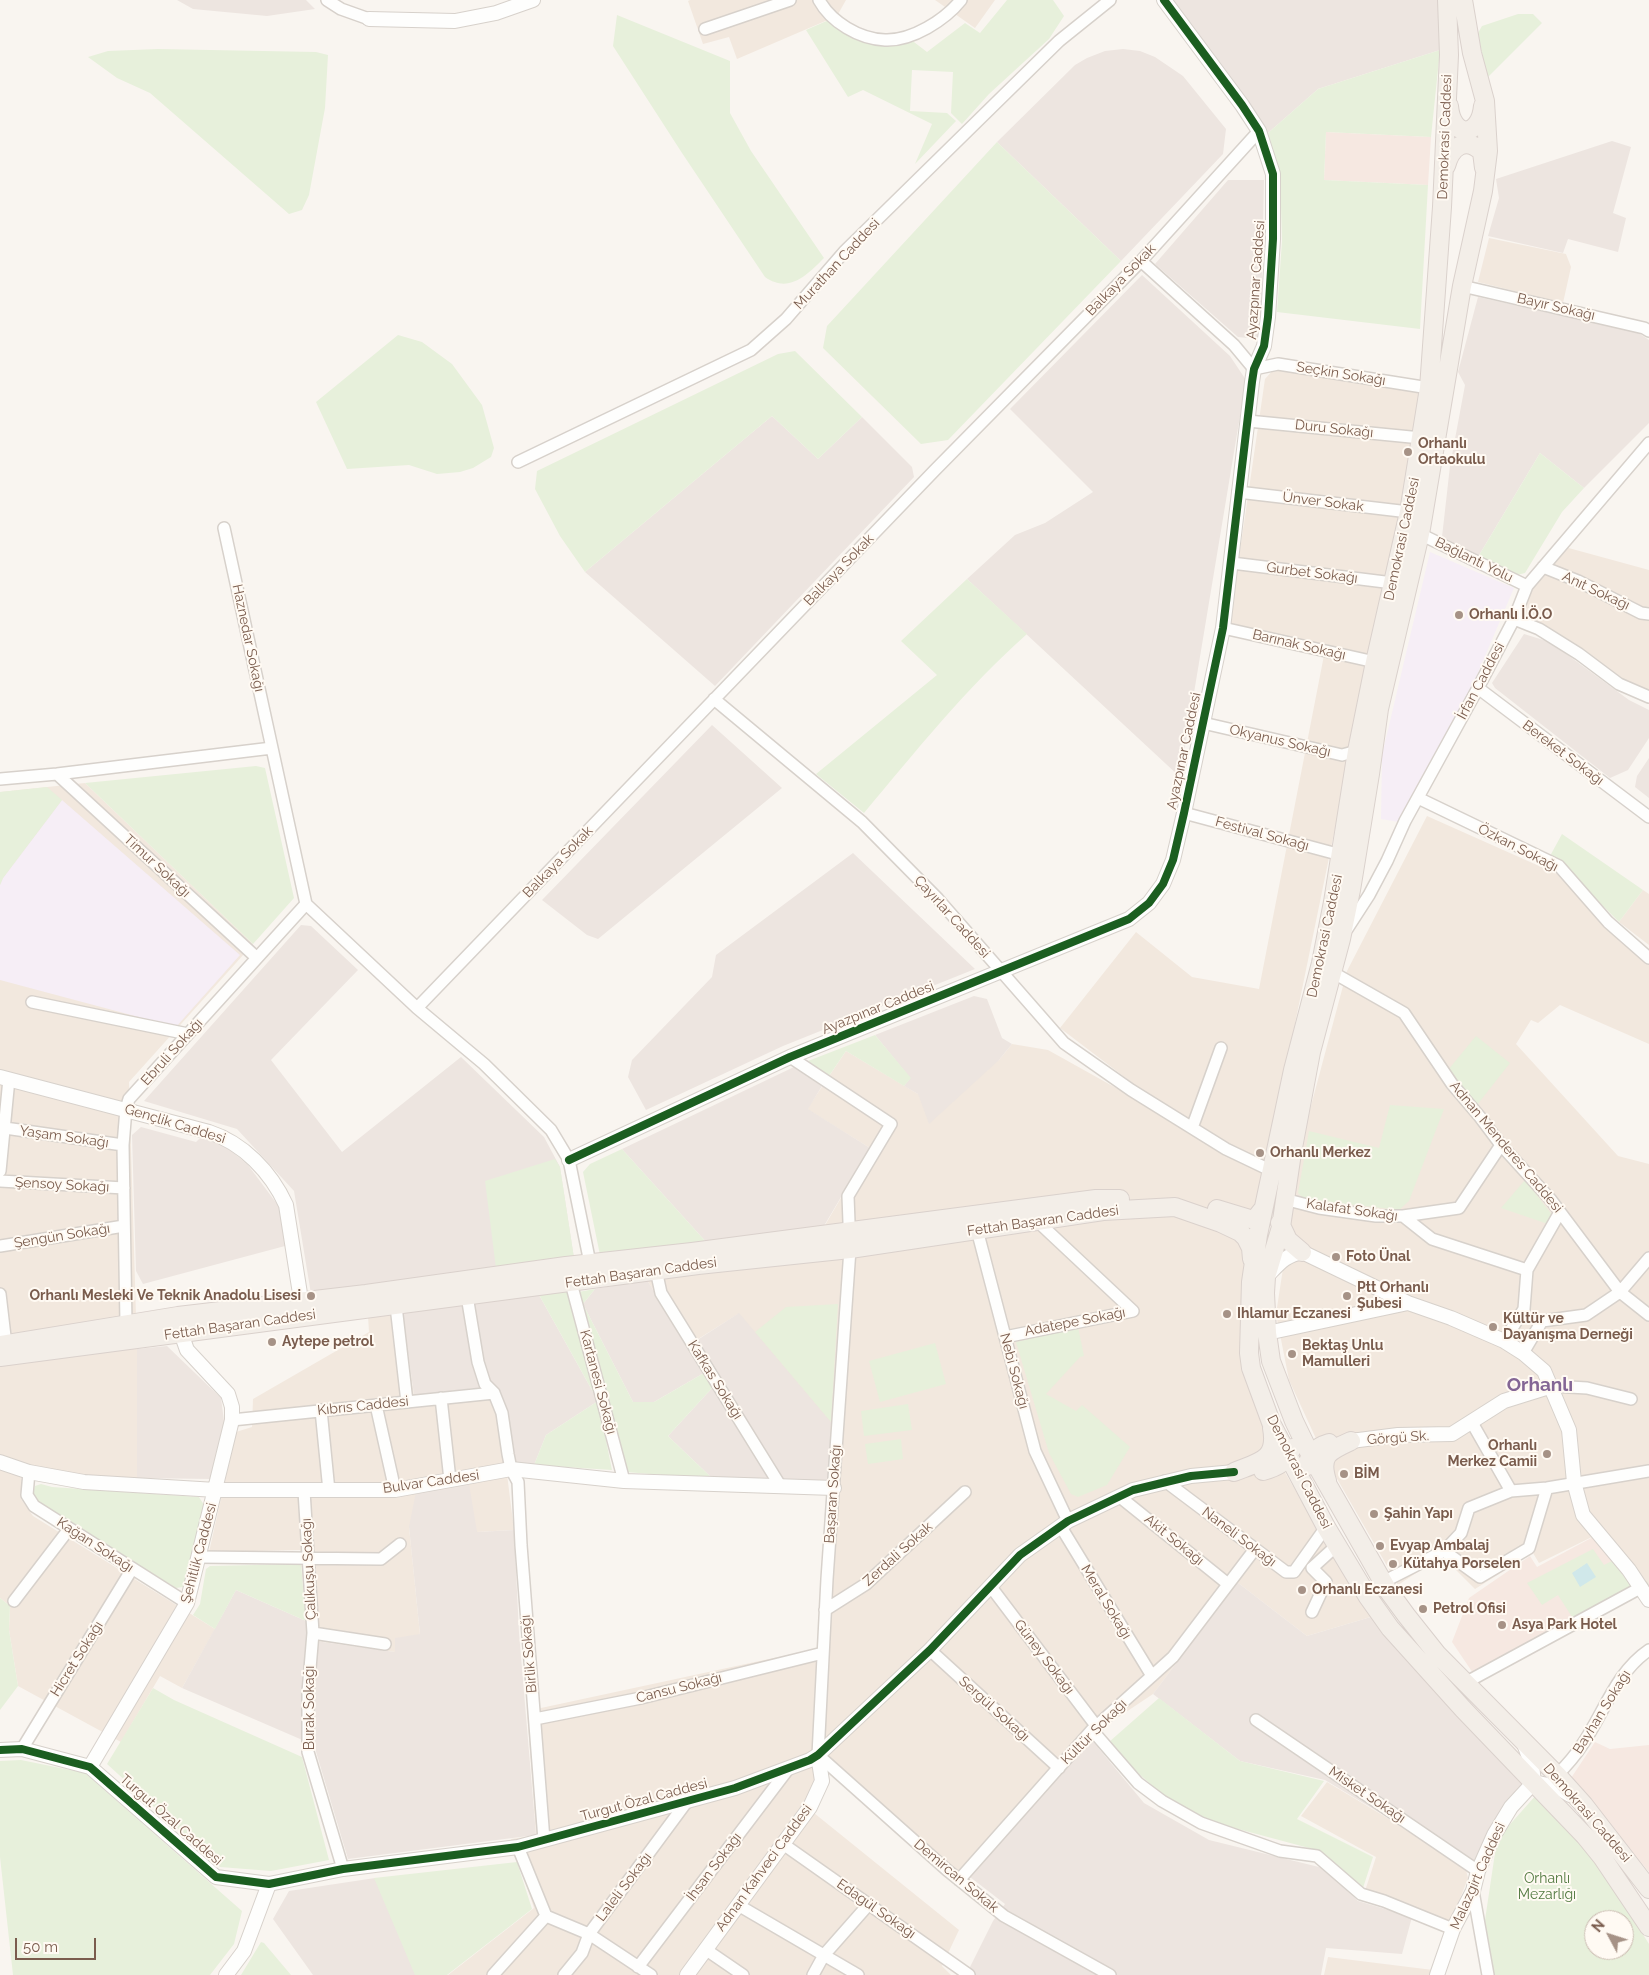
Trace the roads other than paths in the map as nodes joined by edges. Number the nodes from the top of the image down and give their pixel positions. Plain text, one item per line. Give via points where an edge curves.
1 (327, 0) edge
2 (533, 0) edge
3 (790, 0) edge
4 (819, 0) edge
5 (961, 0) edge
6 (1110, 0) edge
7 (1164, 0) edge
8 (1447, 0) edge
9 (1463, 0) edge
10 (369, 19) joint
11 (705, 28) dead end
12 (1480, 81) junction
13 (1446, 85) junction
14 (1259, 131) junction
15 (1443, 179) junction
16 (1484, 191) junction
17 (1141, 261) junction
18 (1462, 286) junction
19 (1649, 331) edge
20 (1254, 370) junction
21 (1429, 388) junction
22 (1248, 420) junction
23 (1421, 438) junction
24 (1649, 444) edge
25 (518, 462) dead end
26 (1238, 492) junction
27 (1408, 512) junction
28 (224, 528) dead end
29 (1420, 534) junction
30 (1232, 563) junction
31 (1543, 567) junction
32 (1393, 583) junction
33 (1527, 586) junction
34 (1649, 614) edge
35 (1514, 619) junction
36 (1223, 628) junction
37 (1375, 662) junction
38 (1478, 688) junction
39 (1649, 697) edge
40 (714, 699) junction
41 (1203, 723) junction
42 (272, 748) junction
43 (1357, 751) junction
44 (57, 774) junction
45 (0, 779) edge
46 (1418, 798) junction
47 (1184, 813) junction
48 (1649, 817) edge
49 (1341, 855) junction
50 (306, 904) junction
51 (1341, 939) junction
52 (257, 958) junction
53 (1649, 958) edge
54 (1001, 971) junction
55 (1332, 972) junction
56 (32, 1002) dead end
57 (417, 1008) junction
58 (188, 1034) junction
59 (1222, 1048) dead end
60 (790, 1058) junction
61 (5, 1078) edge
62 (126, 1109) junction
63 (5, 1128) junction
64 (1192, 1128) junction
65 (123, 1145) junction
66 (1501, 1145) junction
67 (569, 1160) junction
68 (0, 1171) edge
69 (1272, 1171) junction
70 (0, 1181) edge
71 (124, 1188) junction
72 (1268, 1189) junction
73 (1284, 1199) junction
74 (1263, 1209) junction
75 (1560, 1212) junction
76 (1237, 1216) junction
77 (1403, 1216) junction
78 (1036, 1220) junction
79 (975, 1222) junction
80 (124, 1226) junction
81 (1281, 1227) junction
82 (1258, 1235) junction
83 (850, 1240) junction
84 (0, 1246) edge
85 (1302, 1252) junction
86 (1649, 1258) edge
87 (590, 1264) junction
88 (656, 1270) junction
89 (1527, 1270) junction
90 (1260, 1272) junction
91 (571, 1283) junction
92 (466, 1288) junction
93 (1379, 1289) junction
94 (1620, 1292) junction
95 (0, 1294) edge
96 (301, 1300) junction
97 (1408, 1303) junction
98 (396, 1306) junction
99 (1524, 1309) junction
100 (1380, 1310) junction
101 (1649, 1315) edge
102 (1542, 1321) junction
103 (126, 1324) junction
104 (181, 1333) junction
105 (1267, 1333) junction
106 (1005, 1336) junction
107 (1504, 1341) junction
108 (2, 1349) edge
109 (1523, 1353) junction
110 (1552, 1386) junction
111 (494, 1393) junction
112 (441, 1398) junction
113 (1631, 1399) dead end
114 (407, 1402) junction
115 (376, 1405) junction
116 (321, 1410) junction
117 (232, 1420) junction
118 (1471, 1421) junction
119 (1272, 1425) junction
120 (1296, 1426) junction
121 (1351, 1441) junction
122 (1329, 1442) junction
123 (1311, 1455) junction
124 (1288, 1457) junction
125 (0, 1462) edge
126 (512, 1469) junction
127 (1263, 1471) junction
128 (1649, 1471) edge
129 (29, 1472) junction
130 (1234, 1472) junction
131 (1299, 1477) junction
132 (450, 1480) junction
133 (1165, 1481) junction
134 (624, 1482) junction
135 (1574, 1482) junction
136 (781, 1487) junction
137 (1329, 1487) junction
138 (834, 1488) junction
139 (1547, 1488) junction
140 (216, 1490) junction
141 (395, 1490) junction
142 (304, 1491) junction
143 (329, 1491) junction
144 (1511, 1491) junction
145 (966, 1492) dead end
146 (1308, 1494) junction
147 (1120, 1497) junction
148 (1064, 1524) junction
149 (1326, 1527) junction
150 (69, 1529) junction
151 (400, 1544) dead end
152 (1255, 1549) junction
153 (1444, 1551) junction
154 (1343, 1553) junction
155 (199, 1558) junction
156 (309, 1558) junction
157 (132, 1570) junction
158 (1383, 1582) junction
159 (1228, 1584) junction
160 (991, 1587) junction
161 (1642, 1587) junction
162 (1649, 1600) edge
163 (14, 1601) dead end
164 (187, 1604) junction
165 (825, 1610) junction
166 (1312, 1612) dead end
167 (312, 1633) junction
168 (385, 1644) dead end
169 (930, 1650) junction
170 (1649, 1650) edge
171 (823, 1653) junction
172 (1152, 1676) junction
173 (1465, 1684) junction
174 (535, 1719) junction
175 (1256, 1720) dead end
176 (1094, 1728) junction
177 (1521, 1739) junction
178 (22, 1749) junction
179 (0, 1750) edge
180 (818, 1755) junction
181 (90, 1767) junction
182 (789, 1768) junction
183 (1059, 1768) junction
184 (1557, 1775) junction
185 (1534, 1782) junction
186 (688, 1800) junction
187 (1584, 1806) junction
188 (544, 1840) junction
189 (783, 1844) junction
190 (518, 1846) junction
191 (343, 1869) junction
192 (1478, 1871) junction
193 (959, 1880) junction
194 (268, 1884) junction
195 (1649, 1890) edge
196 (1473, 1891) junction
197 (869, 1904) junction
198 (738, 1905) junction
199 (546, 1916) junction
200 (1649, 1927) edge
201 (1454, 1929) junction
202 (589, 1934) junction
203 (705, 1949) junction
204 (824, 1955) junction
205 (638, 1967) junction
206 (226, 1975) edge
207 (492, 1975) edge
208 (564, 1975) edge
209 (651, 1975) edge
210 (687, 1975) edge
211 (743, 1975) edge
212 (813, 1975) edge
213 (858, 1975) edge
214 (969, 1975) edge
215 (1110, 1975) edge
216 (1437, 1975) edge
217 (1488, 1975) edge

1 - 10 street
2 - 10 street via 496,13 455,21
3 - 11 street
4 - 5 street via 838,22 855,32 895,40 928,27
6 - 25 street, Murathan Caddesi via 1059,41 844,252 786,319 751,350
7 - 14 street, Ayazpınar Caddesi
8 - 13 main road, Demokrasi Caddesi via 1449,55
9 - 12 main road, Demokrasi Caddesi
12 - 13 main road via 1482,116 1473,128 1467,130 1454,125 1450,117
12 - 16 main road, Demokrasi Caddesi via 1488,129
13 - 15 main road, Demokrasi Caddesi
14 - 17 street, Balkaya Sokak
14 - 20 street, Ayazpınar Caddesi via 1273,174 1274,240 1264,346
15 - 16 main road via 1452,151 1459,146 1472,145 1482,152
15 - 21 main road, Demokrasi Caddesi
16 - 18 main road, Demokrasi Caddesi
17 - 20 street via 1234,346
17 - 40 street, Balkaya Sokak
18 - 19 street, Bayır Sokağı
18 - 29 main road, Demokrasi Caddesi
20 - 21 street, Seçkin Sokağı via 1278,364
20 - 22 street, Ayazpınar Caddesi
21 - 23 main road, Demokrasi Caddesi
22 - 23 street, Duru Sokağı
22 - 26 street, Ayazpınar Caddesi
23 - 27 main road, Demokrasi Caddesi
24 - 31 street, İrfan Caddesi
26 - 27 street, Ünver Sokak
26 - 30 street, Ayazpınar Caddesi
27 - 32 main road, Demokrasi Caddesi
28 - 42 street, Haznedar Sokağı
29 - 33 street, Bağlantı Yolu
29 - 51 main road, Demokrasi Caddesi via 1379,709
30 - 32 street, Gurbet Sokağı
30 - 36 street, Ayazpınar Caddesi
31 - 33 street, İrfan Caddesi
31 - 34 street, Anıt Sokağı
32 - 37 main road, Demokrasi Caddesi
33 - 35 street, İrfan Caddesi
35 - 38 street, İrfan Caddesi
35 - 39 street via 1539,629 1619,684
36 - 37 street, Barınak Sokağı
36 - 41 street, Ayazpınar Caddesi
37 - 43 main road, Demokrasi Caddesi
38 - 46 street, İrfan Caddesi
38 - 48 street, Bereket Sokağı
40 - 54 street, Çayırlar Caddesi via 862,822 943,905
40 - 57 street, Balkaya Sokak
41 - 43 street, Okyanus Sokağı via 1342,756
41 - 47 street, Ayazpınar Caddesi
42 - 44 street
42 - 50 street, Haznedar Sokağı
43 - 49 main road, Demokrasi Caddesi
44 - 45 street
44 - 52 street, Timur Sokağı
46 - 51 street, İrfan Caddesi via 1369,895
46 - 53 street, Özkan Sokağı via 1559,866 1608,922
47 - 49 street, Festival Sokağı
47 - 54 street, Ayazpınar Caddesi via 1168,872 1157,894 1140,912
49 - 69 main road, Demokrasi Caddesi via 1321,963 1293,1070
50 - 52 street, Ebruli Sokağı
50 - 57 street
51 - 55 main road, Demokrasi Caddesi
52 - 58 street, Ebruli Sokağı
54 - 60 street, Ayazpınar Caddesi
54 - 64 street, Çayırlar Caddesi via 1064,1043
55 - 66 street, Adnan Menderes Caddesi via 1404,1013 1452,1084
55 - 73 main road, Demokrasi Caddesi via 1312,1052
56 - 58 street
57 - 67 street via 484,1064 551,1130
58 - 62 street, Ebruli Sokağı via 129,1100
59 - 64 street
60 - 67 street, Ayazpınar Caddesi
60 - 83 street, Başaran Sokağı via 891,1124 848,1196
61 - 62 street, Gençlik Caddesi
61 - 63 street
62 - 65 street, Ebruli Sokağı
62 - 96 street, Gençlik Caddesi via 222,1136 234,1142 261,1168 286,1204
63 - 65 street, Yaşam Sokağı
63 - 68 street
64 - 69 street, Çayırlar Caddesi
65 - 71 street, Ebruli Sokağı
66 - 75 street, Adnan Menderes Caddesi
66 - 77 street via 1459,1208
67 - 87 street
69 - 72 main road, Demokrasi Caddesi
70 - 71 street, Şensoy Sokağı
71 - 80 street, Ebruli Sokağı
72 - 74 main road, Demokrasi Caddesi
72 - 81 main road
73 - 77 street, Kalafat Sokağı via 1319,1208 1376,1216
73 - 81 main road, Demokrasi Caddesi
74 - 76 main road, Fettah Başaran Caddesi via 1255,1219
74 - 82 main road, Demokrasi Caddesi
75 - 89 street
75 - 94 street, Adnan Menderes Caddesi
76 - 79 main road, Fettah Başaran Caddesi via 1189,1200 1096,1199
76 - 82 main road, Fettah Başaran Caddesi via 1252,1226
77 - 89 street, Kalafat Sokağı via 1432,1239
78 - 79 main road, Fettah Başaran Caddesi
78 - 90 main road, Fettah Başaran Caddesi via 1103,1211 1175,1207 1240,1232 1246,1238
78 - 106 street, Adatepe Sokağı via 1133,1311
79 - 83 main road, Fettah Başaran Caddesi
79 - 106 street, Nebi Sokağı
80 - 84 street, Şengün Sokağı
80 - 103 street, Ebruli Sokağı
81 - 85 main road via 1288,1240
81 - 90 main road, Demokrasi Caddesi
82 - 90 main road, Fettah Başaran Caddesi via 1266,1254
83 - 87 main road, Fettah Başaran Caddesi
83 - 88 main road, Fettah Başaran Caddesi
83 - 138 street, Başaran Sokağı
85 - 90 street via 1291,1254
85 - 93 street
86 - 94 street
87 - 92 main road, Fettah Başaran Caddesi
88 - 91 main road, Fettah Başaran Caddesi
88 - 136 street, Kafkas Sokağı via 661,1293
89 - 99 street
90 - 105 main road, Demokrasi Caddesi via 1265,1293
90 - 119 main road, Demokrasi Caddesi via 1250,1282 1249,1353 1251,1368
91 - 92 main road, Fettah Başaran Caddesi
91 - 134 street, Kartanesi Sokağı
92 - 96 main road, Fettah Başaran Caddesi
92 - 98 main road, Fettah Başaran Caddesi
92 - 111 street, Birlik Sokağı via 478,1362 485,1384
93 - 97 street
93 - 100 street via 1386,1298
94 - 101 street, Adnan Menderes Caddesi
94 - 102 street via 1586,1315
95 - 108 street
96 - 103 main road, Fettah Başaran Caddesi
97 - 100 street
97 - 107 street
98 - 104 main road, Fettah Başaran Caddesi
98 - 114 street
99 - 102 street
99 - 107 street
100 - 105 street
102 - 109 street
103 - 108 main road, Fettah Başaran Caddesi
104 - 108 main road, Fettah Başaran Caddesi
104 - 117 street, Şehitlik Caddesi via 187,1350 228,1394
105 - 120 main road, Demokrasi Caddesi via 1271,1362
106 - 148 street, Nebi Sokağı via 1035,1451
107 - 109 street
109 - 110 street via 1544,1371
110 - 113 street via 1587,1388
110 - 118 street, Görgü Sk. via 1504,1401
110 - 135 street via 1569,1430
111 - 112 street, Kıbrıs Caddesi
111 - 126 street, Birlik Sokağı via 502,1413
112 - 114 street, Kıbrıs Caddesi
112 - 132 street
114 - 115 street, Kıbrıs Caddesi
115 - 116 street, Kıbrıs Caddesi
115 - 141 street
116 - 117 street, Kıbrıs Caddesi
116 - 143 street
117 - 140 street, Şehitlik Caddesi
118 - 121 street, Görgü Sk. via 1452,1434 1398,1435
118 - 144 street
119 - 124 main road, Demokrasi Caddesi
119 - 130 main road via 1274,1440 1270,1454
120 - 122 main road via 1313,1440
120 - 123 main road, Demokrasi Caddesi
120 - 124 main road
121 - 122 main road
121 - 137 main road via 1334,1448 1326,1456 1324,1472
122 - 123 main road via 1316,1448
123 - 137 main road, Demokrasi Caddesi
123 - 146 main road via 1306,1471
124 - 127 main road via 1279,1466
124 - 131 main road, Demokrasi Caddesi
125 - 129 street, Bulvar Caddesi
126 - 132 street, Bulvar Caddesi
126 - 134 street, Bulvar Caddesi
126 - 174 street, Birlik Sokağı via 518,1482
127 - 130 main road
127 - 131 main road via 1286,1471
128 - 135 street
129 - 140 street, Bulvar Caddesi via 84,1482
129 - 150 street, Kağan Sokağı via 27,1495 34,1506
130 - 133 street, Turgut Özal Caddesi
131 - 146 main road, Demokrasi Caddesi
132 - 141 street, Bulvar Caddesi
133 - 147 street, Turgut Özal Caddesi
133 - 152 street, Naneli Sokağı
134 - 136 street, Bulvar Caddesi
135 - 139 street
135 - 161 street via 1583,1515
136 - 138 street, Bulvar Caddesi
137 - 158 main road, Demokrasi Caddesi
138 - 165 street, Başaran Sokağı
139 - 144 street
139 - 153 street via 1529,1548 1480,1577
140 - 142 street, Bulvar Caddesi
140 - 155 street, Şehitlik Caddesi
141 - 143 street, Bulvar Caddesi
142 - 143 street, Bulvar Caddesi
142 - 156 street, Çalıkuşu Sokağı
144 - 153 street via 1469,1508 1461,1533
145 - 165 street, Zerdali Sokak via 866,1584
146 - 149 main road, Demokrasi Caddesi
147 - 148 street, Turgut Özal Caddesi
147 - 159 street, Akit Sokağı
148 - 160 street, Turgut Özal Caddesi via 1020,1555
148 - 172 street, Meral Sokağı
149 - 152 street, Naneli Sokağı via 1294,1572 1286,1572
149 - 154 main road, Demokrasi Caddesi
150 - 157 street, Kağan Sokağı
150 - 163 street
151 - 156 street via 380,1559
152 - 159 street, Kültür Sokağı
153 - 158 street
154 - 166 street via 1335,1547 1312,1568 1326,1582
154 - 185 main road, Demokrasi Caddesi via 1390,1628 1462,1709
155 - 156 street
155 - 164 street, Şehitlik Caddesi
156 - 167 street, Çalıkuşu Sokağı
157 - 164 street, Kağan Sokağı
157 - 178 street, Hicret Sokağı
158 - 173 main road, Demokrasi Caddesi via 1406,1616
159 - 172 street, Kültür Sokağı via 1173,1657
160 - 169 street, Turgut Özal Caddesi
160 - 176 street, Güney Sokağı
161 - 162 street
161 - 173 street
164 - 181 street, Şehitlik Caddesi
165 - 171 street, Başaran Sokağı
167 - 168 street, Çalıkuşu Sokağı
167 - 191 street, Burak Sokağı via 308,1752
169 - 180 street, Turgut Özal Caddesi
169 - 183 street, Sergül Sokağı
170 - 184 street, Bayhan Sokağı via 1625,1673 1583,1745
171 - 174 street, Cansu Sokağı via 642,1698
171 - 180 street, Başaran Sokağı
172 - 176 street, Kültür Sokağı
173 - 177 main road, Demokrasi Caddesi
174 - 188 street, Birlik Sokağı
175 - 192 street, Misket Sokağı
176 - 183 street, Kültür Sokağı
176 - 201 street, Güney Sokağı via 1138,1783 1201,1823 1280,1851 1317,1856 1361,1894
177 - 184 main road, Demokrasi Caddesi
177 - 185 street, Demokrasi Caddesi via 1530,1757
178 - 179 street, Turgut Özal Caddesi
178 - 181 street, Turgut Özal Caddesi
180 - 182 street, Turgut Özal Caddesi
180 - 189 street, Adnan Kahveci Caddesi via 822,1781 810,1807
180 - 193 street, Demircan Sokak
181 - 194 street, Turgut Özal Caddesi via 216,1877
182 - 186 street, Turgut Özal Caddesi
182 - 205 street, İhsan Sokağı
183 - 193 street, Kültür Sokağı
184 - 187 main road, Demokrasi Caddesi
185 - 187 street via 1557,1787
185 - 192 street, Malazgirt Caddesi via 1503,1819
185 - 200 main road, Demokrasi Caddesi via 1586,1836
186 - 188 street, Turgut Özal Caddesi
186 - 202 street, Laleli Sokağı
187 - 195 main road, Demokrasi Caddesi
188 - 190 street, Turgut Özal Caddesi
189 - 197 street, Edagül Sokağı
189 - 198 street, Adnan Kahveci Caddesi
190 - 191 street, Turgut Özal Caddesi
190 - 199 street
191 - 194 street, Turgut Özal Caddesi
192 - 196 street, Malazgirt Caddesi
193 - 215 street, Demircan Sokak via 1004,1916
194 - 206 street via 244,1951
196 - 201 street, Malazgirt Caddesi
196 - 217 street
197 - 204 street
197 - 214 street, Edagül Sokağı
198 - 203 street, Adnan Kahveci Caddesi
198 - 204 street
199 - 202 street
199 - 207 street
201 - 216 street, Malazgirt Caddesi
202 - 205 street
202 - 208 street, Laleli Sokağı via 582,1953
203 - 210 street, Adnan Kahveci Caddesi
203 - 211 street
204 - 212 street
204 - 213 street
205 - 209 street

